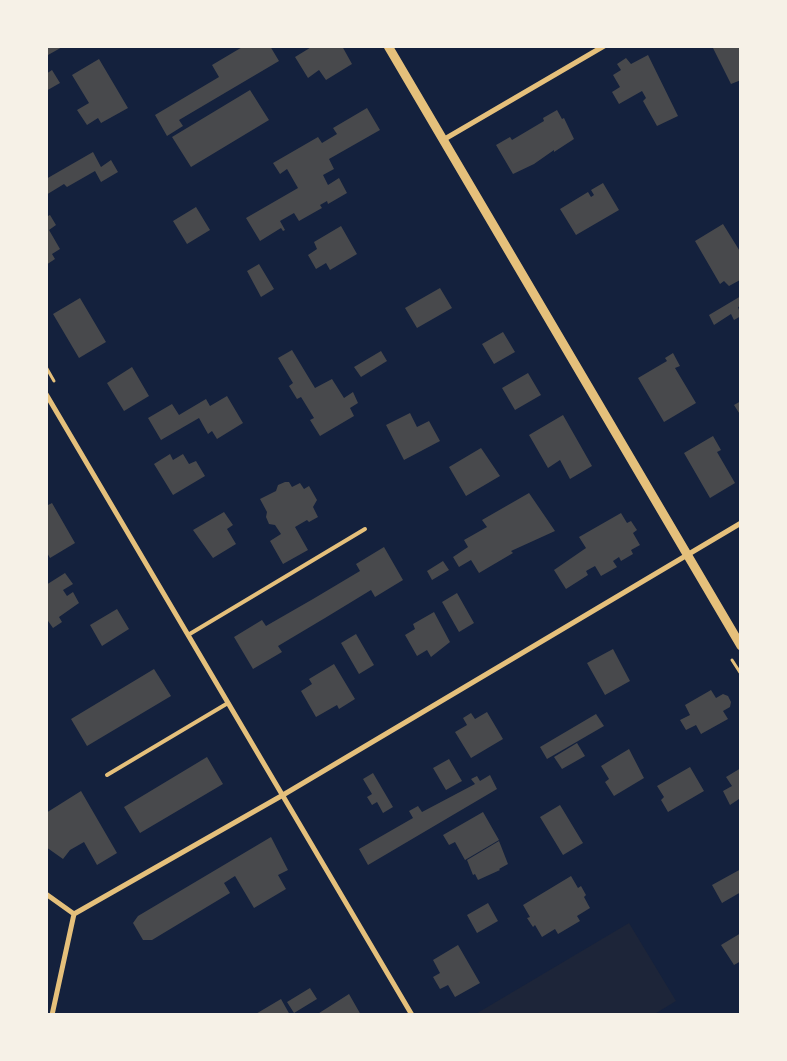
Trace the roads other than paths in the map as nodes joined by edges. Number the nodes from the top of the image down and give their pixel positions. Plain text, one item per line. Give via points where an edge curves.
1 (388, 46) edge
2 (604, 46) edge
3 (443, 140) junction
4 (46, 394) edge
5 (741, 523) edge
6 (365, 529) dead end
7 (687, 554) junction
8 (188, 634) junction
9 (741, 646) edge
10 (228, 703) junction
11 (107, 774) dead end
12 (283, 795) junction
13 (46, 894) edge
14 (74, 914) junction
15 (52, 1015) edge
16 (412, 1015) edge

1 - 3 street
2 - 3 street
3 - 7 street
4 - 8 street
5 - 7 street
6 - 8 lane
7 - 9 street
7 - 12 street
8 - 10 street
10 - 11 lane
10 - 12 street
12 - 14 street
12 - 16 street
13 - 14 street
14 - 15 street

